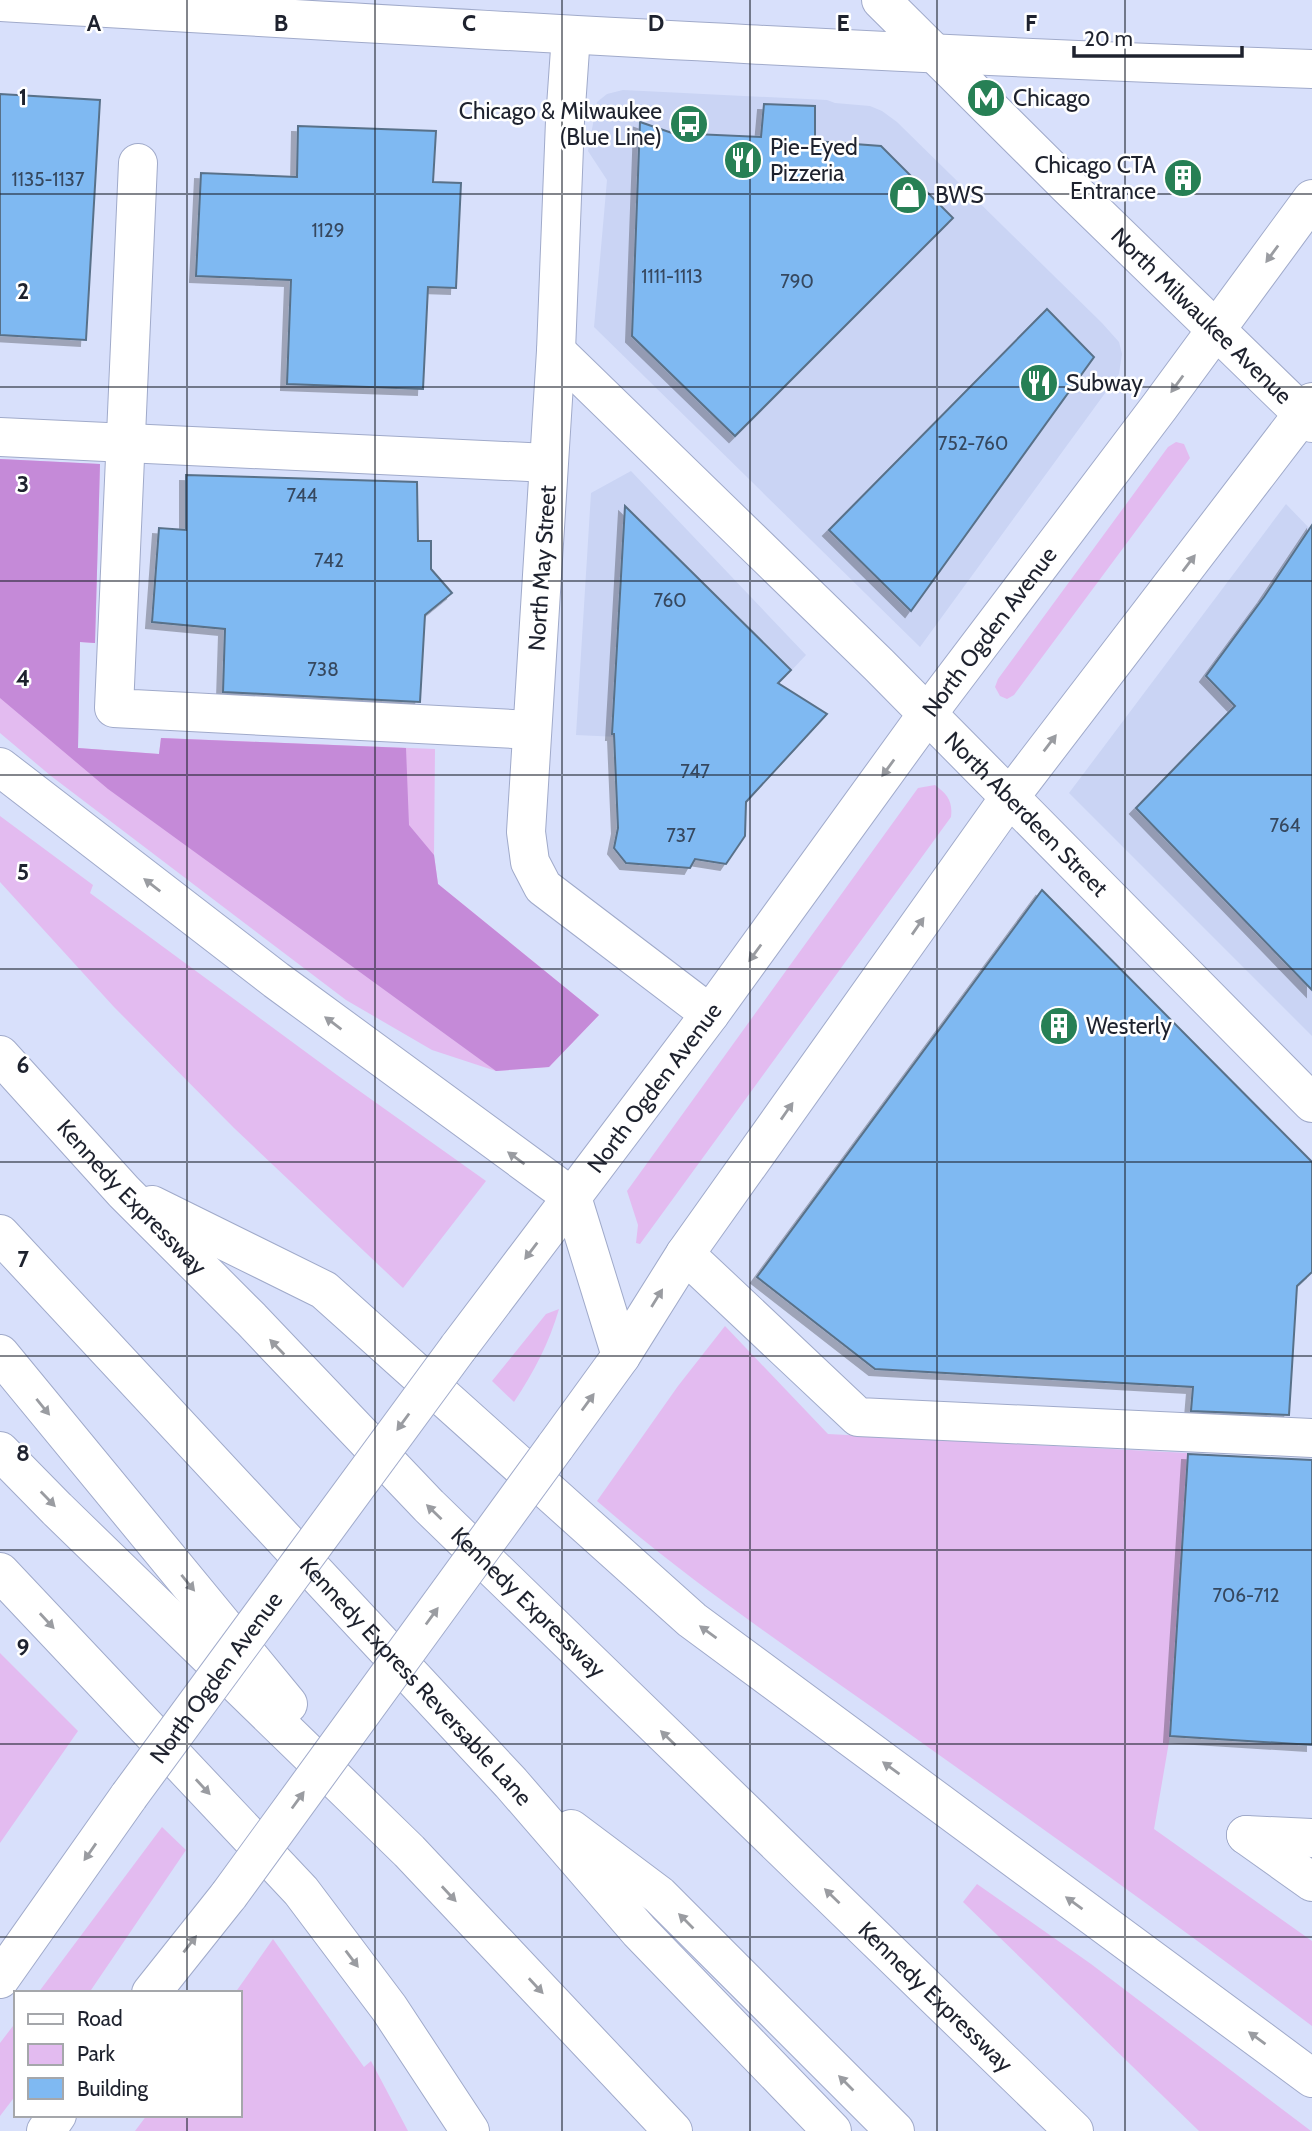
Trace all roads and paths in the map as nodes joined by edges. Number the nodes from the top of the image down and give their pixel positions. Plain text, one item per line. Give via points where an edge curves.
1 (881, 0) edge
2 (0, 2) edge
3 (278, 9) edge
4 (571, 35) junction
5 (936, 54) junction
6 (1312, 69) edge
7 (138, 163) dead end
8 (1312, 199) edge
9 (1216, 329) junction
10 (556, 351) junction
11 (1309, 413) edge
12 (0, 437) edge
13 (126, 443) junction
14 (548, 463) junction
15 (928, 713) junction
16 (532, 730) junction
17 (0, 767) edge
18 (1009, 798) junction
19 (710, 1014) junction
20 (0, 1055) edge
21 (1312, 1102) edge
22 (124, 1192) junction
23 (572, 1197) junction
24 (0, 1234) edge
25 (685, 1254) junction
26 (0, 1354) edge
27 (621, 1356) junction
28 (1312, 1438) edge
29 (0, 1451) edge
30 (0, 1572) edge
31 (511, 1783) junction
32 (1312, 1838) edge
33 (409, 1851) junction
34 (1312, 1882) edge
35 (0, 1979) edge
36 (153, 1991) edge
37 (1312, 2078) edge
38 (470, 2131) edge
39 (673, 2131) edge
40 (832, 2131) edge
41 (895, 2131) edge
42 (1074, 2131) edge

1 - 5 main road, North Milwaukee Avenue
2 - 3 main road
3 - 4 main road
4 - 5 main road
4 - 10 main road, North May Street
5 - 6 main road
5 - 9 main road, North Milwaukee Avenue
7 - 13 main road
8 -> 9 main road, North Ogden Avenue
9 - 11 main road, North Milwaukee Avenue
9 -> 15 main road, North Ogden Avenue
10 - 14 main road, North May Street
10 - 15 main road, North Aberdeen Street
18 -> 11 main road
12 - 13 main road
13 - 14 main road
13 - 16 main road via 114,708
14 - 16 main road, North May Street
15 - 18 main road, North Aberdeen Street
15 -> 19 main road, North Ogden Avenue
16 - 19 main road, North May Street via 526,832 530,862 543,887
23 -> 17 main road via 276,980
18 - 21 main road, North Aberdeen Street
25 -> 18 main road
19 - 23 main road, North Ogden Avenue
20 - 22 main road, Kennedy Expressway
37 -> 22 main road via 692,1620 324,1290
42 -> 22 main road, Kennedy Expressway via 429,1506
23 - 27 main road
23 -> 35 main road, North Ogden Avenue, bridge via 129,1796
24 - 31 main road, Kennedy Express Reversable Lane
27 -> 25 main road
25 - 28 main road via 858,1417
26 -> 33 main road
36 -> 27 main road, bridge via 229,1895
29 -> 33 main road
30 -> 38 main road via 301,1891 389,2008
31 - 40 main road, Kennedy Express Reversable Lane via 639,1931
41 -> 31 main road via 659,1895
32 - 34 main road via 1246,1835
33 -> 39 main road

